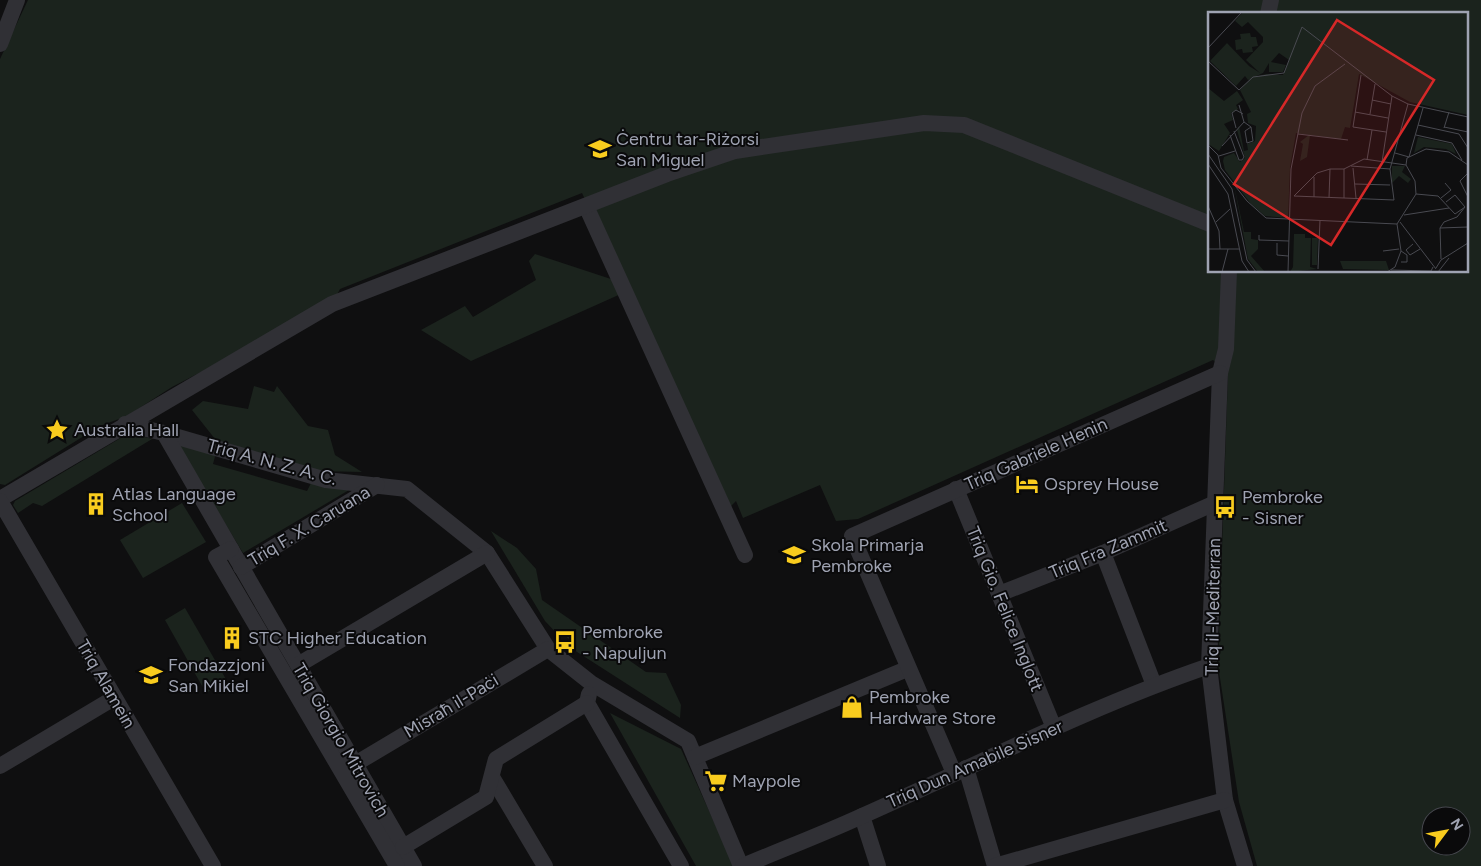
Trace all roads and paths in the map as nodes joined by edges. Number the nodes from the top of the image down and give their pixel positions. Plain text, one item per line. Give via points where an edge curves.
1 (17, 0) edge
2 (0, 44) edge
3 (586, 206) junction
4 (1208, 223) edge
5 (1229, 272) edge
6 (1220, 373) junction
7 (125, 424) junction
8 (164, 433) junction
9 (377, 485) junction
10 (956, 489) junction
11 (0, 500) edge
12 (1215, 503) junction
13 (231, 549) junction
14 (487, 553) junction
15 (1103, 553) junction
16 (745, 555) dead end
17 (241, 567) junction
18 (999, 594) junction
19 (548, 649) junction
20 (298, 665) junction
21 (1209, 666) junction
22 (907, 669) junction
23 (591, 683) junction
24 (1154, 685) junction
25 (114, 698) junction
26 (587, 703) junction
27 (1054, 728) junction
28 (695, 757) junction
29 (355, 764) junction
30 (0, 766) edge
31 (960, 771) junction
32 (492, 777) junction
33 (1225, 800) junction
34 (862, 816) junction
35 (403, 847) junction
36 (213, 866) edge
37 (397, 866) edge
38 (414, 866) edge
39 (545, 866) edge
40 (681, 866) edge
41 (742, 866) edge
42 (878, 866) edge
43 (995, 866) edge
44 (1245, 866) edge

1 - 2 street
3 - 4 street via 735,151 924,123 964,125
3 - 7 street via 332,304
3 - 16 street
5 - 6 street, Triq il-Mediterran via 1226,346
6 - 10 street, Triq Gabriele Henin
6 - 12 street, Triq il-Mediterran
7 - 8 street, Triq A. N. Z. A. C.
7 - 11 street
8 - 9 street, Triq A. N. Z. A. C. via 326,480
8 - 13 street, Triq Giorgio Mitrovich
9 - 14 street, Triq A. N. Z. A. C. via 406,489
9 - 17 street, Triq F. X. Caruana
10 - 18 street, Triq Gio. Felice Inglott
10 - 22 street, Triq Gabriele Henin via 852,536
11 - 25 street, Triq Alamein
12 - 15 street, Triq Fra Zammit
12 - 21 street, Triq il-Mediterran
13 - 17 street, Triq Giorgio Mitrovich
13 - 37 street via 216,557
14 - 19 street, Triq A. N. Z. A. C.
14 - 20 street
15 - 18 street, Triq Fra Zammit
15 - 24 street
17 - 20 street, Triq Giorgio Mitrovich
18 - 27 street, Triq Gio. Felice Inglott
19 - 23 street, Triq A. N. Z. A. C.
19 - 29 street, Misraħ il-Paċi
20 - 29 street, Triq Giorgio Mitrovich
21 - 24 street, Triq Dun Amabile Sisner
21 - 33 street, Triq il-Mediterran
22 - 28 street
22 - 31 street
23 - 26 street
23 - 28 street, Triq A. N. Z. A. C. via 688,741
24 - 27 street, Triq Dun Amabile Sisner
25 - 30 street
25 - 36 street, Triq Alamein
26 - 32 street via 496,759
26 - 40 street
27 - 31 street, Triq Dun Amabile Sisner
28 - 41 street, Triq A. N. Z. A. C.
29 - 35 street, Triq Giorgio Mitrovich
31 - 34 street, Triq Dun Amabile Sisner
31 - 43 street
32 - 35 street via 486,797
32 - 39 street
33 - 43 street
33 - 44 street, Triq il-Mediterran
34 - 41 street, Triq Dun Amabile Sisner
34 - 42 street
35 - 38 street, Triq Giorgio Mitrovich

